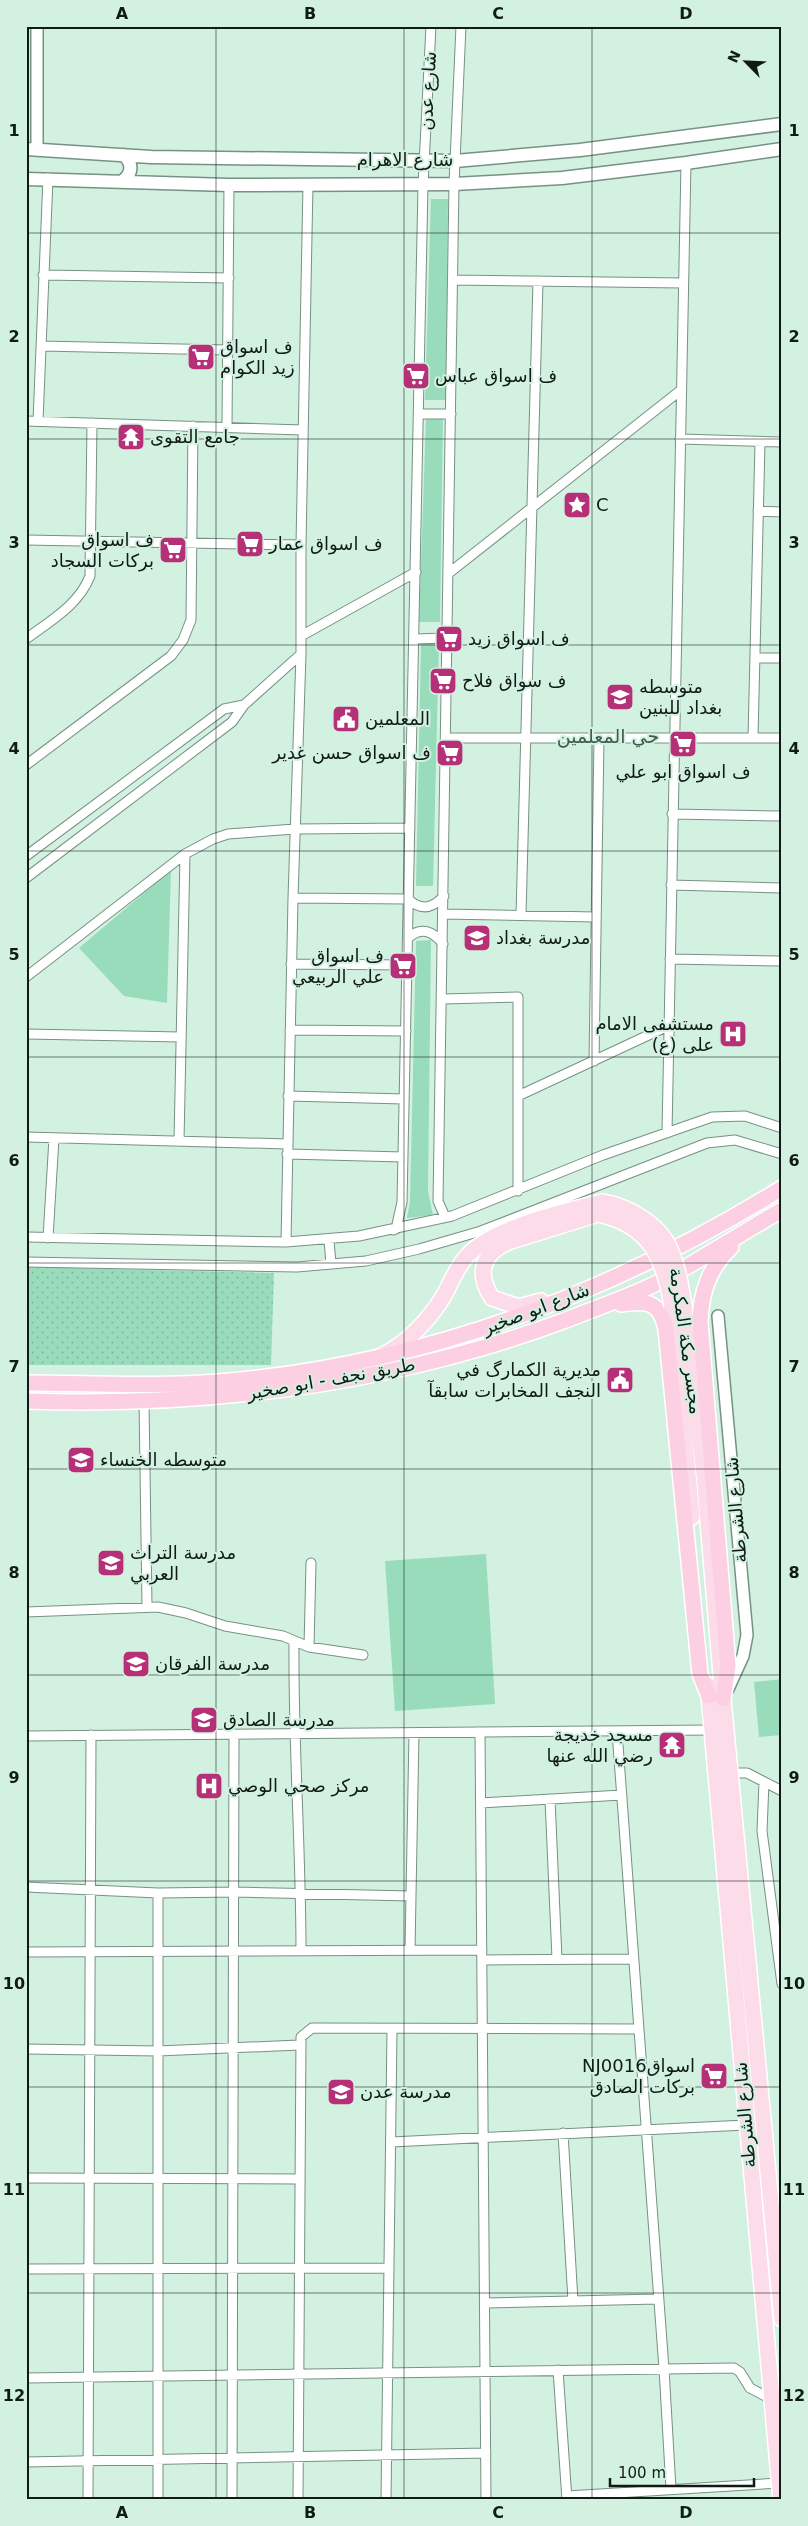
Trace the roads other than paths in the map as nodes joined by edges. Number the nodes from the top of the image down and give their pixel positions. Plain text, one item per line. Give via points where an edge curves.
1 (37, 26) edge
2 (430, 26) edge
3 (461, 26) edge
4 (782, 124) edge
5 (32, 149) edge
6 (782, 149) edge
7 (124, 155) junction
8 (151, 157) junction
9 (455, 161) junction
10 (425, 162) junction
11 (686, 163) junction
12 (48, 178) junction
13 (26, 179) edge
14 (124, 180) junction
15 (149, 181) junction
16 (308, 184) junction
17 (454, 184) junction
18 (229, 185) junction
19 (423, 186) junction
20 (43, 275) junction
21 (229, 278) junction
22 (454, 280) junction
23 (538, 281) junction
24 (683, 284) junction
25 (41, 346) junction
26 (227, 350) junction
27 (681, 390) junction
28 (419, 414) junction
29 (451, 414) junction
30 (26, 421) edge
31 (38, 421) junction
32 (92, 423) junction
33 (193, 426) junction
34 (226, 427) junction
35 (303, 430) junction
36 (680, 439) junction
37 (760, 442) junction
38 (782, 442) edge
39 (532, 508) junction
40 (758, 511) junction
41 (782, 512) edge
42 (26, 540) edge
43 (92, 541) junction
44 (193, 545) junction
45 (301, 545) junction
46 (416, 572) junction
47 (449, 573) junction
48 (301, 636) junction
49 (414, 638) junction
50 (448, 638) junction
51 (26, 639) edge
52 (301, 654) junction
53 (755, 658) junction
54 (782, 658) edge
55 (244, 705) junction
56 (447, 738) junction
57 (526, 738) junction
58 (599, 738) junction
59 (674, 738) junction
60 (753, 738) junction
61 (782, 738) edge
62 (26, 765) edge
63 (672, 814) junction
64 (782, 816) edge
65 (410, 828) junction
66 (295, 829) junction
67 (50, 837) junction
68 (61, 852) junction
69 (185, 854) junction
70 (26, 856) edge
71 (26, 878) edge
72 (671, 885) junction
73 (782, 888) edge
74 (444, 896) junction
75 (293, 898) junction
76 (408, 899) junction
77 (444, 914) junction
78 (520, 915) junction
79 (596, 917) junction
80 (408, 938) junction
81 (444, 944) junction
82 (670, 959) junction
83 (782, 961) edge
84 (291, 964) junction
85 (407, 965) junction
86 (26, 977) edge
87 (443, 999) junction
88 (668, 1026) junction
89 (290, 1030) junction
90 (406, 1031) junction
91 (26, 1034) edge
92 (181, 1037) junction
93 (594, 1061) junction
94 (288, 1096) junction
95 (518, 1096) junction
96 (404, 1098) junction
97 (782, 1128) edge
98 (667, 1133) junction
99 (26, 1137) edge
100 (54, 1138) junction
101 (179, 1141) junction
102 (287, 1149) junction
103 (782, 1154) edge
104 (403, 1157) junction
105 (782, 1188) edge
106 (518, 1191) junction
107 (600, 1208) junction
108 (782, 1210) edge
109 (452, 1216) junction
110 (756, 1224) junction
111 (393, 1230) junction
112 (26, 1237) edge
113 (48, 1238) junction
114 (328, 1240) junction
115 (286, 1242) junction
116 (26, 1262) edge
117 (330, 1264) junction
118 (602, 1283) junction
119 (678, 1306) junction
120 (585, 1312) junction
121 (718, 1316) dead end
122 (378, 1357) junction
123 (270, 1377) joint
124 (87, 1383) junction
125 (26, 1384) edge
126 (124, 1385) junction
127 (26, 1401) edge
128 (144, 1401) junction
129 (124, 1402) junction
130 (87, 1403) junction
131 (704, 1474) joint
132 (311, 1563) dead end
133 (147, 1606) junction
134 (26, 1612) edge
135 (294, 1641) junction
136 (309, 1647) junction
137 (363, 1654) dead end
138 (716, 1698) junction
139 (711, 1730) junction
140 (617, 1731) junction
141 (480, 1732) junction
142 (414, 1733) junction
143 (234, 1734) junction
144 (294, 1734) junction
145 (91, 1735) junction
146 (26, 1736) edge
147 (730, 1773) junction
148 (764, 1782) junction
149 (782, 1791) edge
150 (622, 1795) junction
151 (550, 1799) junction
152 (481, 1803) junction
153 (26, 1887) edge
154 (90, 1889) junction
155 (234, 1892) junction
156 (158, 1893) junction
157 (301, 1893) junction
158 (411, 1896) junction
159 (771, 1901) junction
160 (782, 1902) edge
161 (745, 1934) junction
162 (729, 1937) junction
163 (410, 1950) junction
164 (482, 1950) junction
165 (234, 1951) junction
166 (301, 1951) junction
167 (26, 1952) edge
168 (90, 1952) junction
169 (158, 1952) junction
170 (557, 1959) junction
171 (633, 1959) junction
172 (482, 1960) junction
173 (731, 1961) junction
174 (747, 1961) junction
175 (782, 1984) edge
176 (638, 2029) junction
177 (392, 2030) junction
178 (482, 2030) junction
179 (299, 2045) junction
180 (234, 2046) junction
181 (90, 2048) junction
182 (26, 2049) edge
183 (158, 2051) junction
184 (746, 2124) junction
185 (645, 2129) junction
186 (563, 2133) junction
187 (483, 2137) junction
188 (391, 2142) junction
189 (26, 2178) edge
190 (89, 2178) junction
191 (158, 2179) junction
192 (233, 2179) junction
193 (299, 2179) junction
194 (158, 2268) junction
195 (233, 2268) junction
196 (299, 2268) junction
197 (389, 2268) junction
198 (26, 2269) edge
199 (89, 2269) junction
200 (657, 2299) junction
201 (573, 2301) junction
202 (484, 2303) junction
203 (782, 2319) edge
204 (664, 2369) junction
205 (558, 2370) junction
206 (485, 2371) junction
207 (388, 2373) junction
208 (299, 2374) junction
209 (233, 2375) junction
210 (158, 2376) junction
211 (89, 2377) junction
212 (26, 2378) edge
213 (771, 2398) junction
214 (486, 2454) junction
215 (387, 2456) junction
216 (298, 2457) junction
217 (233, 2458) junction
218 (158, 2459) junction
219 (88, 2461) junction
220 (26, 2462) edge
221 (779, 2483) junction
222 (670, 2489) junction
223 (567, 2498) edge
224 (88, 2500) edge
225 (158, 2500) edge
226 (232, 2500) edge
227 (298, 2500) edge
228 (386, 2500) edge
229 (486, 2500) edge
230 (781, 2500) edge

1 - 5 street
2 - 10 street, شارع عدن
3 - 9 street, شارع عدن
4 - 9 main road, شارع الاهرام via 580,150
5 - 7 main road, شارع الاهرام
6 - 11 main road, شارع الاهرام
7 - 8 main road, شارع الاهرام
7 - 14 main road via 131,167
8 - 10 main road, شارع الاهرام
8 - 15 main road via 145,167
9 - 10 main road, شارع الاهرام
9 - 17 street, شارع عدن
10 - 19 street, شارع عدن
11 - 17 main road, شارع الاهرام via 562,178
11 - 24 street
12 - 13 main road, شارع الاهرام
12 - 14 main road, شارع الاهرام
12 - 20 street
14 - 15 main road, شارع الاهرام
15 - 18 main road, شارع الاهرام
16 - 18 main road, شارع الاهرام
16 - 19 main road, شارع الاهرام
16 - 35 street
17 - 19 main road, شارع الاهرام
17 - 22 street, شارع عدن
18 - 21 street
19 - 28 street, شارع عدن
20 - 21 street
20 - 25 street
21 - 26 street
22 - 23 street
22 - 29 street, شارع عدن
23 - 24 street
23 - 39 street
24 - 27 street
25 - 26 street
25 - 31 street
26 - 34 street
27 - 36 street
27 - 39 street
28 - 29 street
28 - 46 street, شارع عدن
29 - 47 street, شارع عدن
30 - 31 street
31 - 32 street
32 - 33 street
32 - 43 street
33 - 34 street
33 - 44 street
34 - 35 street
35 - 45 street
36 - 37 street
36 - 59 street
37 - 38 street
37 - 40 street
39 - 47 street
39 - 57 street
40 - 41 street
40 - 53 street
42 - 43 street
43 - 44 street
43 - 51 street via 90,576 84,590 73,603
44 - 45 street
44 - 62 street via 191,620 183,640 171,656
45 - 48 street
46 - 48 street
46 - 49 street, شارع عدن
47 - 50 street, شارع عدن
48 - 52 street
49 - 50 street
49 - 65 street, شارع عدن
50 - 56 street, شارع عدن
52 - 55 street
52 - 66 street
53 - 54 street
53 - 60 street
55 - 67 street via 224,709
55 - 68 street via 232,722
56 - 57 street
56 - 74 street, شارع عدن
57 - 58 street
57 - 78 street
58 - 59 street
58 - 79 street
59 - 60 street
59 - 63 street
60 - 61 street
63 - 64 street
63 - 72 street
65 - 66 street
65 - 76 street, شارع عدن
66 - 69 street via 228,834
66 - 75 street
67 - 68 street
67 - 70 street
68 - 71 street
69 - 86 street
69 - 92 street
72 - 73 street
72 - 82 street
74 - 76 street via 427,908
74 - 77 street, شارع عدن
75 - 76 street
75 - 84 street
76 - 80 street, شارع عدن
77 - 78 street
77 - 81 street, شارع عدن
78 - 79 street
79 - 93 street
80 - 81 street via 419,931 426,931
80 - 85 street, شارع عدن
81 - 87 street, شارع عدن
82 - 83 street
82 - 88 street
84 - 85 street
84 - 89 street
85 - 90 street, شارع عدن
87 - 95 street via 518,997
87 - 109 street, شارع عدن via 438,1201 445,1217
88 - 93 street
88 - 98 street
89 - 90 street
89 - 94 street
90 - 96 street, شارع عدن
91 - 92 street
92 - 101 street
93 - 95 street
94 - 96 street
94 - 102 street
95 - 106 street
96 - 104 street, شارع عدن
97 - 98 street via 756,1119 728,1115 712,1117
98 - 106 street via 603,1155
99 - 100 street
100 - 101 street
100 - 113 street
101 - 102 street
102 - 104 street
102 - 115 street
103 - 117 street via 736,1140 707,1143 450,1241 393,1256
104 - 111 street, شارع عدن via 401,1212
105 - 118 highway, شارع ابو صخير via 712,1231
106 - 109 street
107 - 118 main road via 496,1247 483,1268 483,1277 492,1298 519,1307 574,1288
107 - 119 main road, مجسر مكة المكرمة, bridge via 634,1227 652,1245
107 - 122 main road via 523,1225 479,1246 460,1266 426,1319 394,1349
108 - 110 highway, طريق نجف - ابو صخير
109 - 111 street
110 - 120 highway, طريق نجف - ابو صخير via 691,1266 629,1296
110 - 138 highway via 720,1258 706,1283 700,1308 701,1360 728,1666
111 - 114 street
112 - 113 street
113 - 115 street
114 - 115 street
114 - 117 street
116 - 117 street via 297,1267
118 - 122 highway, شارع ابو صخير via 501,1324
119 - 131 main road, مجسر مكة المكرمة
119 - 138 main road, مجسر مكة المكرمة via 688,1478
120 - 128 highway, طريق نجف - ابو صخير via 456,1355 344,1379 224,1397
120 - 138 highway via 646,1302 664,1316 700,1674
121 - 138 street, شارع الشرطة via 747,1635 743,1656
122 - 123 highway, شارع ابو صخير
123 - 126 highway, طريق نجف - ابو صخير
124 - 125 highway, طريق نجف - ابو صخير
124 - 126 highway, طريق نجف - ابو صخير
124 - 130 highway via 91,1393
126 - 129 highway via 120,1394
127 - 130 highway, طريق نجف - ابو صخير
128 - 129 highway, طريق نجف - ابو صخير
128 - 133 street
129 - 130 highway, طريق نجف - ابو صخير
131 - 138 main road, شارع الشرطة
132 - 136 street
133 - 134 street
133 - 135 street via 186,1613 236,1628 277,1634
135 - 136 street
135 - 144 street
136 - 137 street
138 - 139 main road, شارع الشرطة
138 - 147 main road, شارع الشرطة
139 - 140 street
139 - 162 main road, شارع الشرطة
140 - 141 street
140 - 150 street
141 - 142 street
141 - 152 street
142 - 144 street
142 - 158 street
143 - 144 street
143 - 145 street
143 - 155 street
144 - 157 street
145 - 146 street
145 - 154 street
147 - 148 street via 746,1773
147 - 161 main road, شارع الشرطة
148 - 149 street
148 - 159 street via 762,1824
150 - 151 street
150 - 171 street
151 - 152 street
151 - 170 street
152 - 164 street
153 - 154 street
154 - 156 street
154 - 168 street
155 - 156 street
155 - 157 street
155 - 165 street
156 - 169 street
157 - 158 street
157 - 166 street
158 - 163 street
159 - 160 street
159 - 175 street
161 - 162 main road via 739,1938
161 - 174 main road, شارع الشرطة
162 - 173 main road, شارع الشرطة
163 - 164 street
163 - 166 street
164 - 172 street
165 - 166 street
165 - 169 street
165 - 180 street
167 - 168 street
168 - 169 street
168 - 181 street
169 - 183 street
170 - 171 street
170 - 172 street
171 - 176 street
172 - 178 street
173 - 174 main road via 739,1958
173 - 184 main road, شارع الشرطة
174 - 203 main road, شارع الشرطة
176 - 178 street
176 - 185 street
177 - 178 street
177 - 179 street via 312,2028 301,2037
177 - 188 street
178 - 187 street
179 - 180 street
179 - 193 street
180 - 183 street
180 - 192 street
181 - 182 street
181 - 183 street
181 - 190 street
183 - 191 street
184 - 185 street
184 - 213 main road, شارع الشرطة
185 - 186 street
185 - 200 street
186 - 187 street
186 - 201 street
187 - 188 street
187 - 202 street
188 - 197 street
189 - 190 street
190 - 191 street
190 - 199 street
191 - 192 street
191 - 194 street
192 - 193 street
192 - 195 street
193 - 196 street
194 - 195 street
194 - 199 street
194 - 210 street
195 - 196 street
195 - 209 street
196 - 197 street
196 - 208 street
197 - 207 street
198 - 199 street
199 - 211 street
200 - 201 street
200 - 204 street
201 - 202 street
202 - 206 street
204 - 205 street
204 - 213 street via 734,2368 750,2388
204 - 222 street
205 - 206 street
205 - 223 street
206 - 207 street
206 - 214 street
207 - 208 street
207 - 215 street
208 - 209 street
208 - 216 street
209 - 210 street
209 - 217 street
210 - 211 street
210 - 218 street
211 - 212 street
211 - 219 street
213 - 221 main road, شارع الشرطة
214 - 215 street
214 - 229 street
215 - 216 street
215 - 228 street
216 - 217 street
216 - 227 street
217 - 218 street
217 - 226 street
218 - 219 street
218 - 225 street
219 - 220 street
219 - 224 street
221 - 222 street
221 - 230 main road, شارع الشرطة
222 - 223 street

